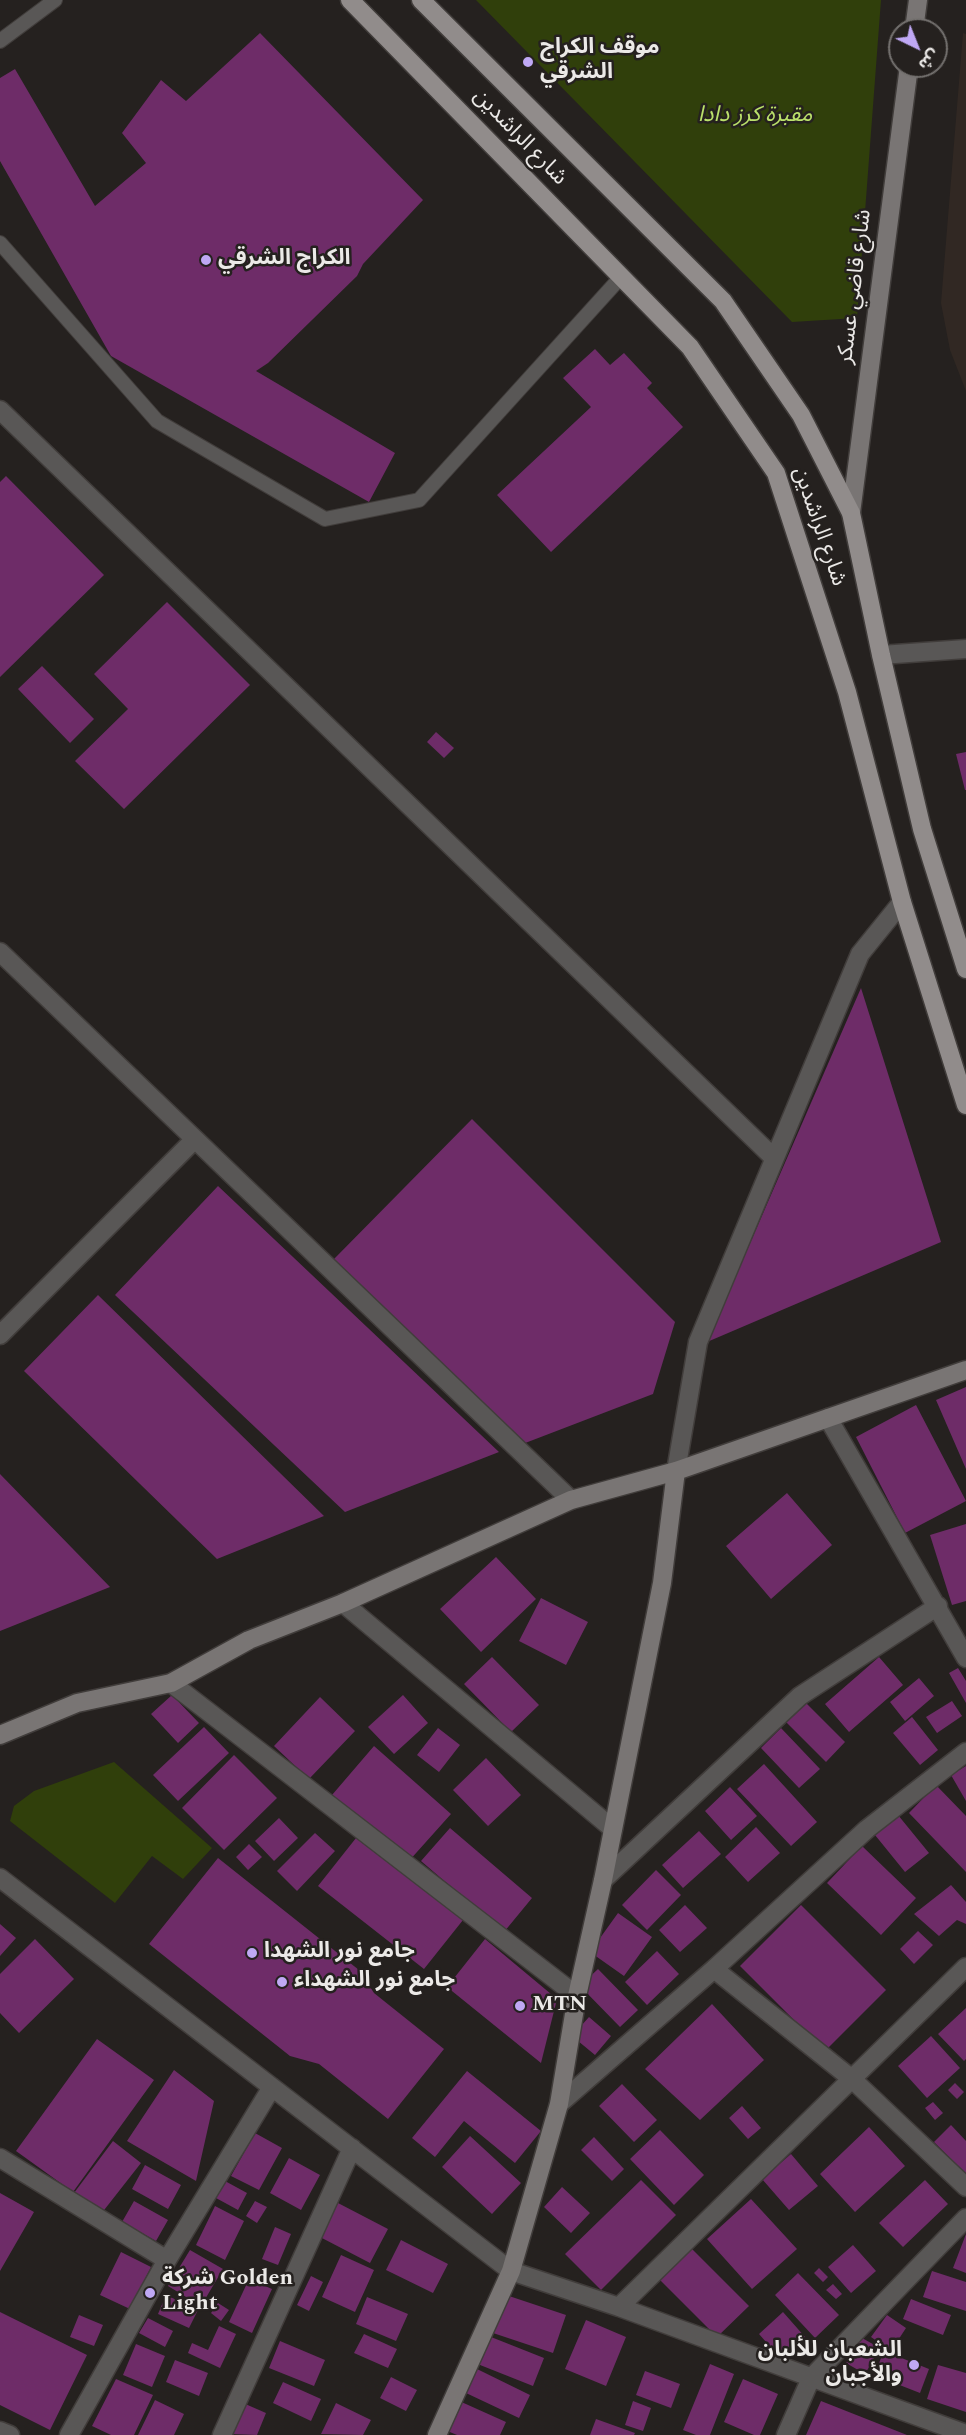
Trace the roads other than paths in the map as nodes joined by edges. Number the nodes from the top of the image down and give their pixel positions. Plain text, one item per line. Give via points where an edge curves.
1 (55, 0) edge
2 (350, 0) edge
3 (421, 0) edge
4 (918, 0) edge
5 (916, 18) edge
6 (0, 41) edge
7 (907, 78) edge
8 (0, 243) edge
9 (621, 277) junction
10 (0, 410) edge
11 (851, 513) junction
12 (966, 649) edge
13 (880, 655) junction
14 (902, 902) junction
15 (0, 952) edge
16 (966, 969) edge
17 (966, 1105) edge
18 (194, 1140) junction
19 (774, 1158) junction
20 (0, 1335) edge
21 (966, 1370) edge
22 (828, 1418) junction
23 (676, 1471) junction
24 (571, 1500) junction
25 (343, 1603) junction
26 (938, 1606) junction
27 (966, 1658) edge
28 (171, 1683) junction
29 (0, 1735) edge
30 (966, 1752) edge
31 (613, 1829) junction
32 (0, 1878) edge
33 (603, 1880) junction
34 (966, 1967) edge
35 (714, 1969) junction
36 (577, 1996) junction
37 (852, 2079) junction
38 (272, 2087) junction
39 (559, 2104) junction
40 (352, 2148) junction
41 (0, 2157) edge
42 (966, 2187) edge
43 (966, 2218) edge
44 (167, 2260) junction
45 (511, 2271) junction
46 (619, 2307) junction
47 (811, 2378) junction
48 (0, 2431) edge
49 (966, 2434) edge
50 (10, 2435) edge
51 (69, 2435) edge
52 (222, 2435) edge
53 (436, 2435) edge
54 (786, 2435) edge

1 - 6 lane
2 - 9 main road, شارع الراشدين
3 - 11 main road, شارع الراشدين via 723,302 801,415
4 - 5 main road
7 - 11 main road, شارع قاضي عسكر
8 - 9 lane via 157,420 325,519 419,500
9 - 14 main road, شارع الراشدين via 690,347 776,473 847,692
10 - 19 street
11 - 13 main road, شارع الراشدين
12 - 13 street
13 - 16 main road, شارع الراشدين via 921,829
14 - 17 main road, شارع الراشدين
14 - 19 street via 860,954
15 - 18 street
18 - 20 street
18 - 24 street
19 - 23 street via 698,1342
21 - 22 main road
22 - 23 main road
22 - 26 street
23 - 24 main road
23 - 31 main road via 662,1583
24 - 25 main road
25 - 28 main road via 249,1640
25 - 31 street
26 - 27 street
26 - 33 street via 800,1696
28 - 29 main road via 77,1703
28 - 36 street
30 - 35 street via 867,1829
31 - 33 main road
32 - 38 street
33 - 36 main road
34 - 37 street
35 - 37 street
35 - 39 street
36 - 39 main road
37 - 42 street
37 - 46 street
38 - 40 street
38 - 44 street
39 - 45 main road
40 - 45 street
40 - 52 street
41 - 44 street
43 - 47 street
44 - 51 street
45 - 46 street
45 - 53 main road
46 - 47 street
47 - 49 street
47 - 54 street
48 - 50 street

